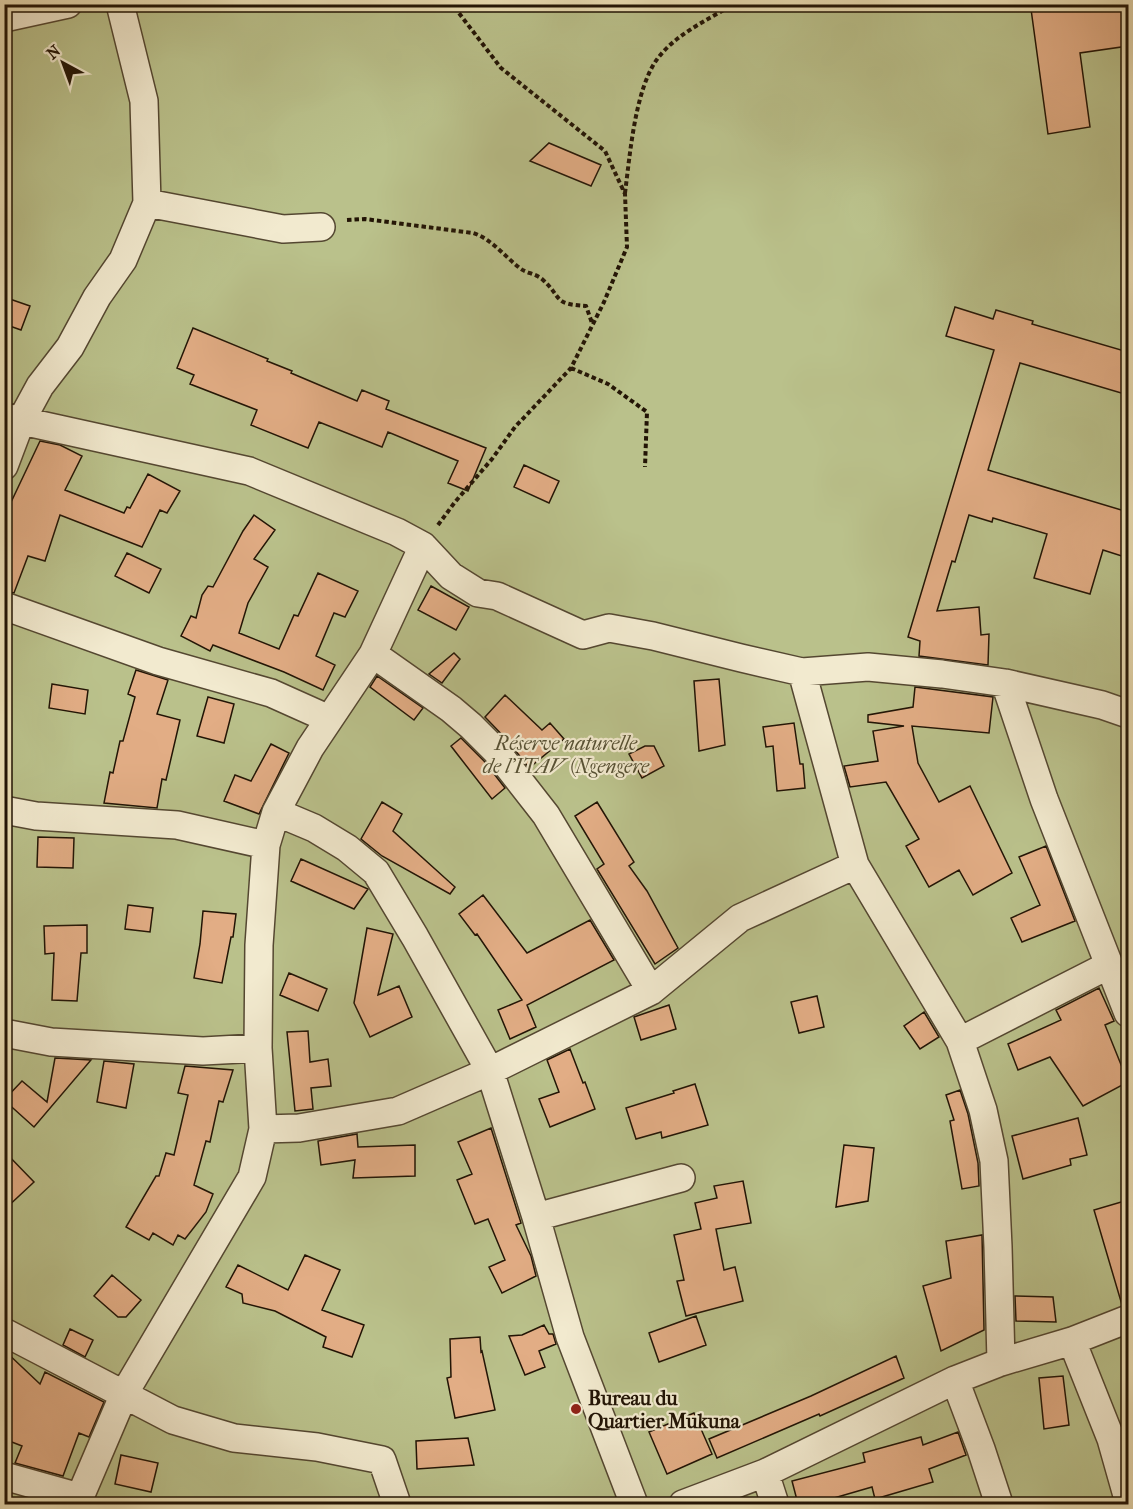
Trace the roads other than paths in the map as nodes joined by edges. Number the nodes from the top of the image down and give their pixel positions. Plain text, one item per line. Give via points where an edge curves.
1 (68, 4) edge
2 (120, 4) edge
3 (4, 18) edge
4 (147, 203) junction
5 (321, 227) road end
6 (13, 419) edge
7 (4, 466) edge
8 (423, 546) junction
9 (4, 606) edge
10 (373, 654) junction
11 (802, 672) junction
12 (1005, 683) junction
13 (1128, 714) edge
14 (329, 719) junction
15 (4, 810) edge
16 (276, 812) junction
17 (266, 845) junction
18 (855, 865) junction
19 (1108, 965) junction
20 (651, 991) junction
21 (1128, 1013) edge
22 (4, 1033) edge
23 (960, 1041) junction
24 (258, 1048) junction
25 (490, 1071) junction
26 (263, 1129) junction
27 (681, 1178) dead end
28 (536, 1217) junction
29 (1128, 1319) edge
30 (4, 1332) edge
31 (1072, 1341) junction
32 (1001, 1362) junction
33 (955, 1380) junction
34 (124, 1394) junction
35 (765, 1473) junction
36 (4, 1476) edge
37 (1128, 1499) edge
38 (78, 1501) edge
39 (397, 1504) edge
40 (634, 1504) edge
41 (683, 1504) edge
42 (775, 1504) edge
43 (999, 1504) edge

1 - 3 street
2 - 4 street via 144,101
4 - 5 street via 283,230
4 - 6 street via 123,260 70,347
6 - 7 street
6 - 8 street via 249,471
8 - 10 street
8 - 11 street via 451,576 477,593 497,596 583,635 609,628
9 - 14 street via 158,662 271,693
10 - 14 street
10 - 20 street via 451,709 496,751 546,815
11 - 12 street via 868,667
11 - 18 street
12 - 13 street
12 - 19 street via 1044,800
14 - 16 street
15 - 17 street via 36,816 177,825
16 - 17 street
16 - 25 street via 314,828 376,872
17 - 24 street via 259,945
18 - 20 street via 740,918
18 - 23 street
19 - 21 street
19 - 23 street
20 - 25 street
22 - 24 street via 51,1042 193,1051
23 - 32 street via 983,1110 993,1161
24 - 26 street
25 - 26 street via 398,1111 299,1128
25 - 28 street
26 - 34 street via 252,1178
27 - 28 street
28 - 40 street via 570,1337
29 - 31 street
30 - 34 street
31 - 32 street
31 - 37 street via 1111,1439
32 - 33 street
33 - 35 street
33 - 43 street
34 - 38 street
34 - 39 street via 173,1420 234,1437 382,1460
35 - 41 street
35 - 42 street
36 - 38 street

